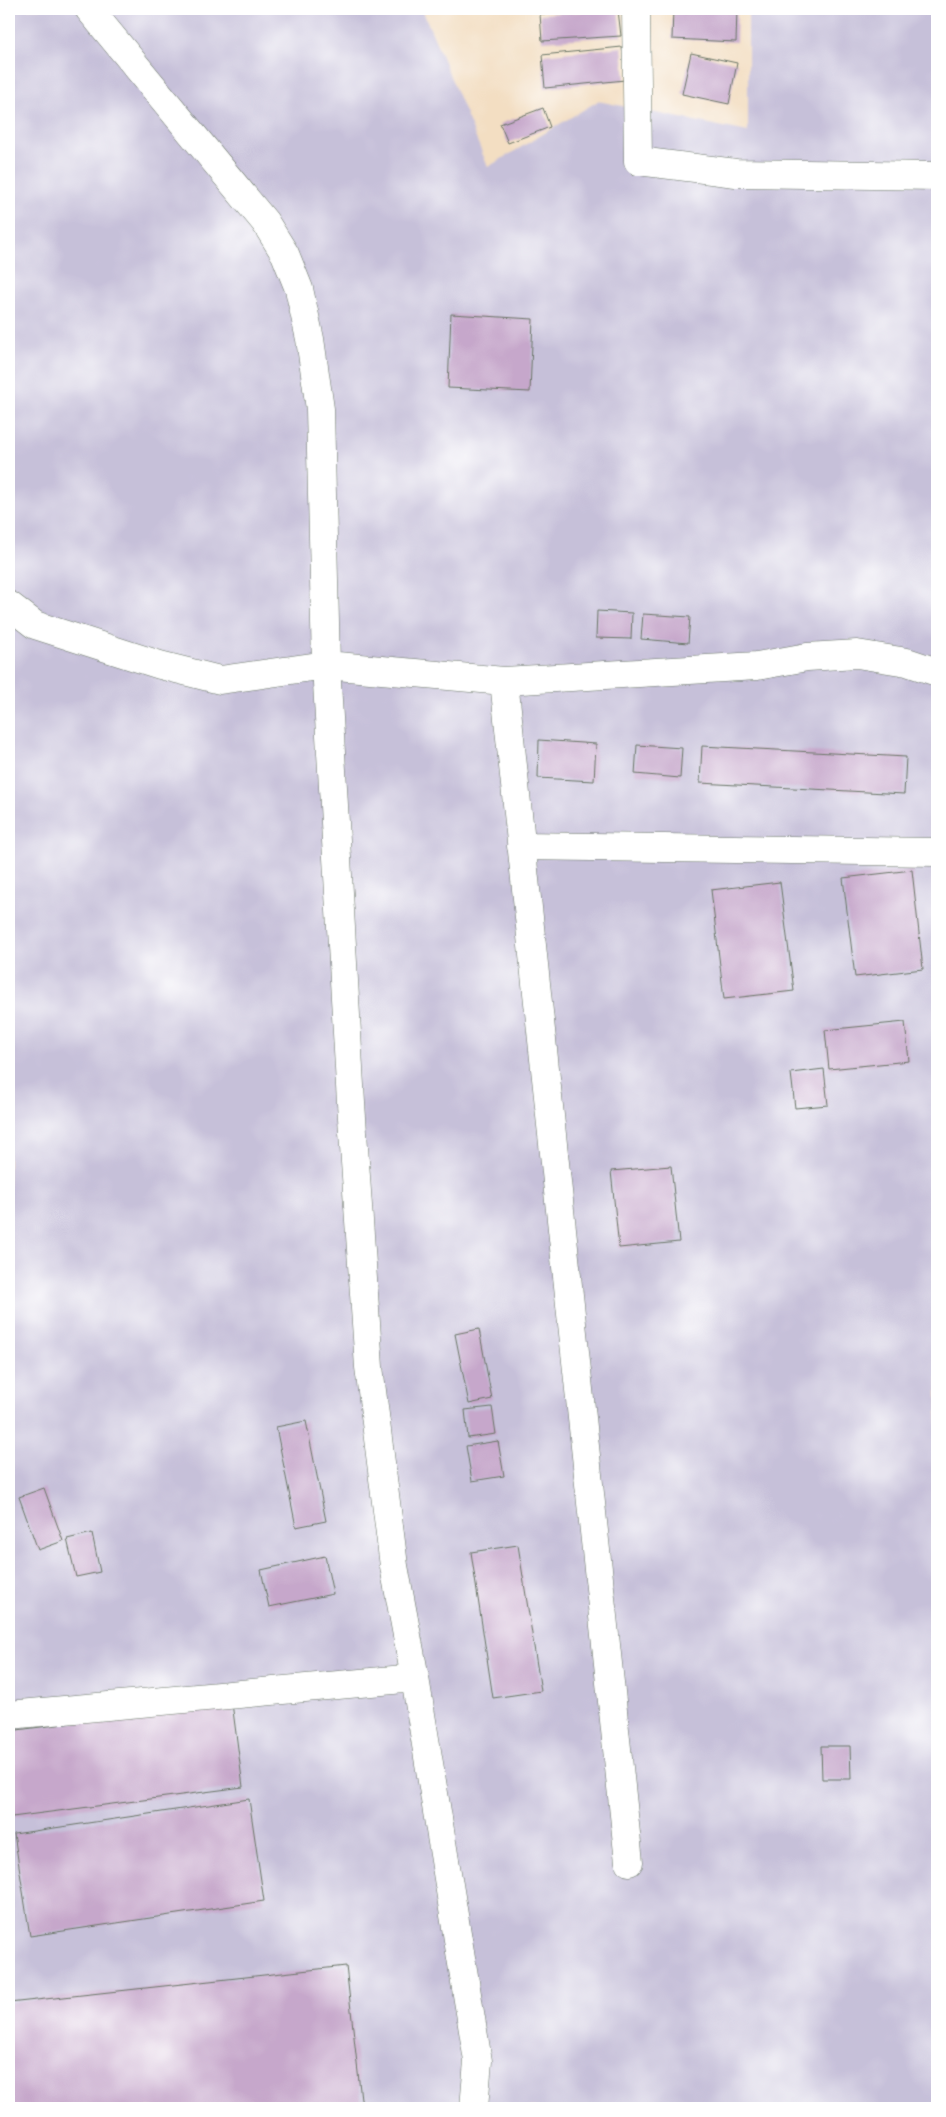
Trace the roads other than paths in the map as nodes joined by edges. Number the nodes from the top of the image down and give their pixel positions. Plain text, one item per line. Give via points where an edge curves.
1 (89, 9) edge
2 (636, 9) edge
3 (937, 176) edge
4 (9, 605) edge
5 (326, 665) junction
6 (937, 672) edge
7 (504, 681) junction
8 (521, 846) junction
9 (937, 852) edge
10 (415, 1678) junction
11 (9, 1715) edge
12 (629, 1862) dead end
13 (474, 2108) edge

1 - 5 street via 265,222 285,254 299,289 320,409
2 - 3 street via 638,161 736,173
4 - 5 street via 35,625 160,665 220,680
5 - 7 street
5 - 10 street via 369,1367 394,1566
6 - 7 street via 907,662 857,654 757,666
7 - 8 street
8 - 9 street
8 - 12 street
10 - 11 street
10 - 13 street via 478,2060

